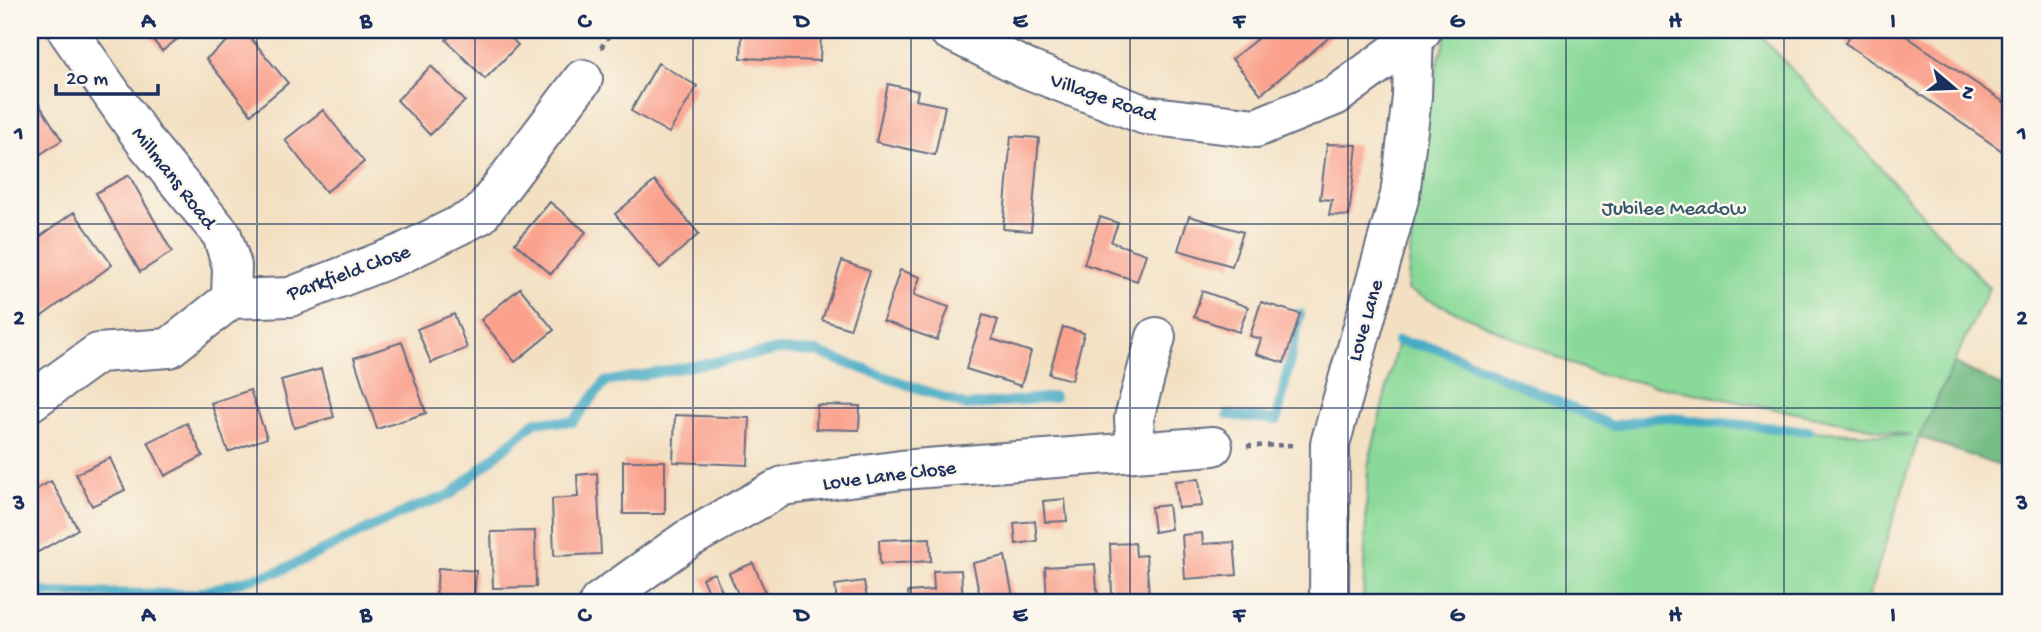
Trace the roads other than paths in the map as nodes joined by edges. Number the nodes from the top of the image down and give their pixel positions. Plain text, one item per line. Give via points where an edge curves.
1 (68, 30) edge
2 (948, 30) edge
3 (1416, 33) edge
4 (583, 79) dead end
5 (231, 299) junction
6 (1156, 337) dead end
7 (30, 402) edge
8 (1213, 446) road end
9 (1136, 452) junction
10 (599, 602) edge
11 (1329, 602) edge

1 - 5 street, Millmans Road via 146,143 222,235 232,266
2 - 3 street, Village Road via 1027,69 1145,114 1256,128 1335,96
3 - 11 street, Love Lane via 1400,195 1330,444
4 - 5 street, Parkfield Close via 480,215 401,254 290,297
5 - 7 street via 169,348 98,353
6 - 9 street via 1133,418
8 - 9 street, Love Lane Close
9 - 10 street, Love Lane Close via 901,470 783,486 688,539

